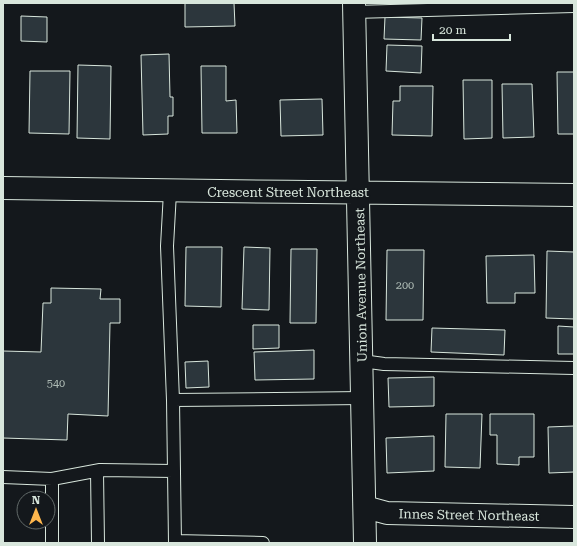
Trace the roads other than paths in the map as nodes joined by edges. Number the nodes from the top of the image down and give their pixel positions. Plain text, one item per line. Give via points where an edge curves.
1 (574, 6) edge
2 (354, 8) edge
3 (3, 188) edge
4 (170, 192) junction
5 (358, 192) junction
6 (574, 195) edge
7 (362, 361) junction
8 (574, 368) edge
9 (363, 398) junction
10 (174, 400) junction
11 (97, 471) junction
12 (174, 471) junction
13 (3, 477) edge
14 (52, 478) junction
15 (365, 507) junction
16 (574, 517) edge
17 (175, 542) edge
18 (52, 543) edge
19 (98, 543) edge
20 (263, 543) edge
21 (365, 543) edge

1 - 2 lane
2 - 5 street, Union Avenue Northeast
3 - 4 street, Crescent Street Northeast
4 - 5 street, Crescent Street Northeast
4 - 10 lane via 167,246
5 - 6 street, Crescent Street Northeast
5 - 7 street, Union Avenue Northeast
7 - 8 lane via 384,364
7 - 9 street, Union Avenue Northeast
9 - 10 lane
9 - 15 street, Union Avenue Northeast
10 - 12 lane
11 - 12 lane
11 - 14 lane
11 - 19 lane
12 - 17 lane
13 - 14 lane
14 - 18 lane
15 - 16 street, Innes Street Northeast via 387,513
15 - 21 street, Union Avenue Northeast
17 - 20 lane

